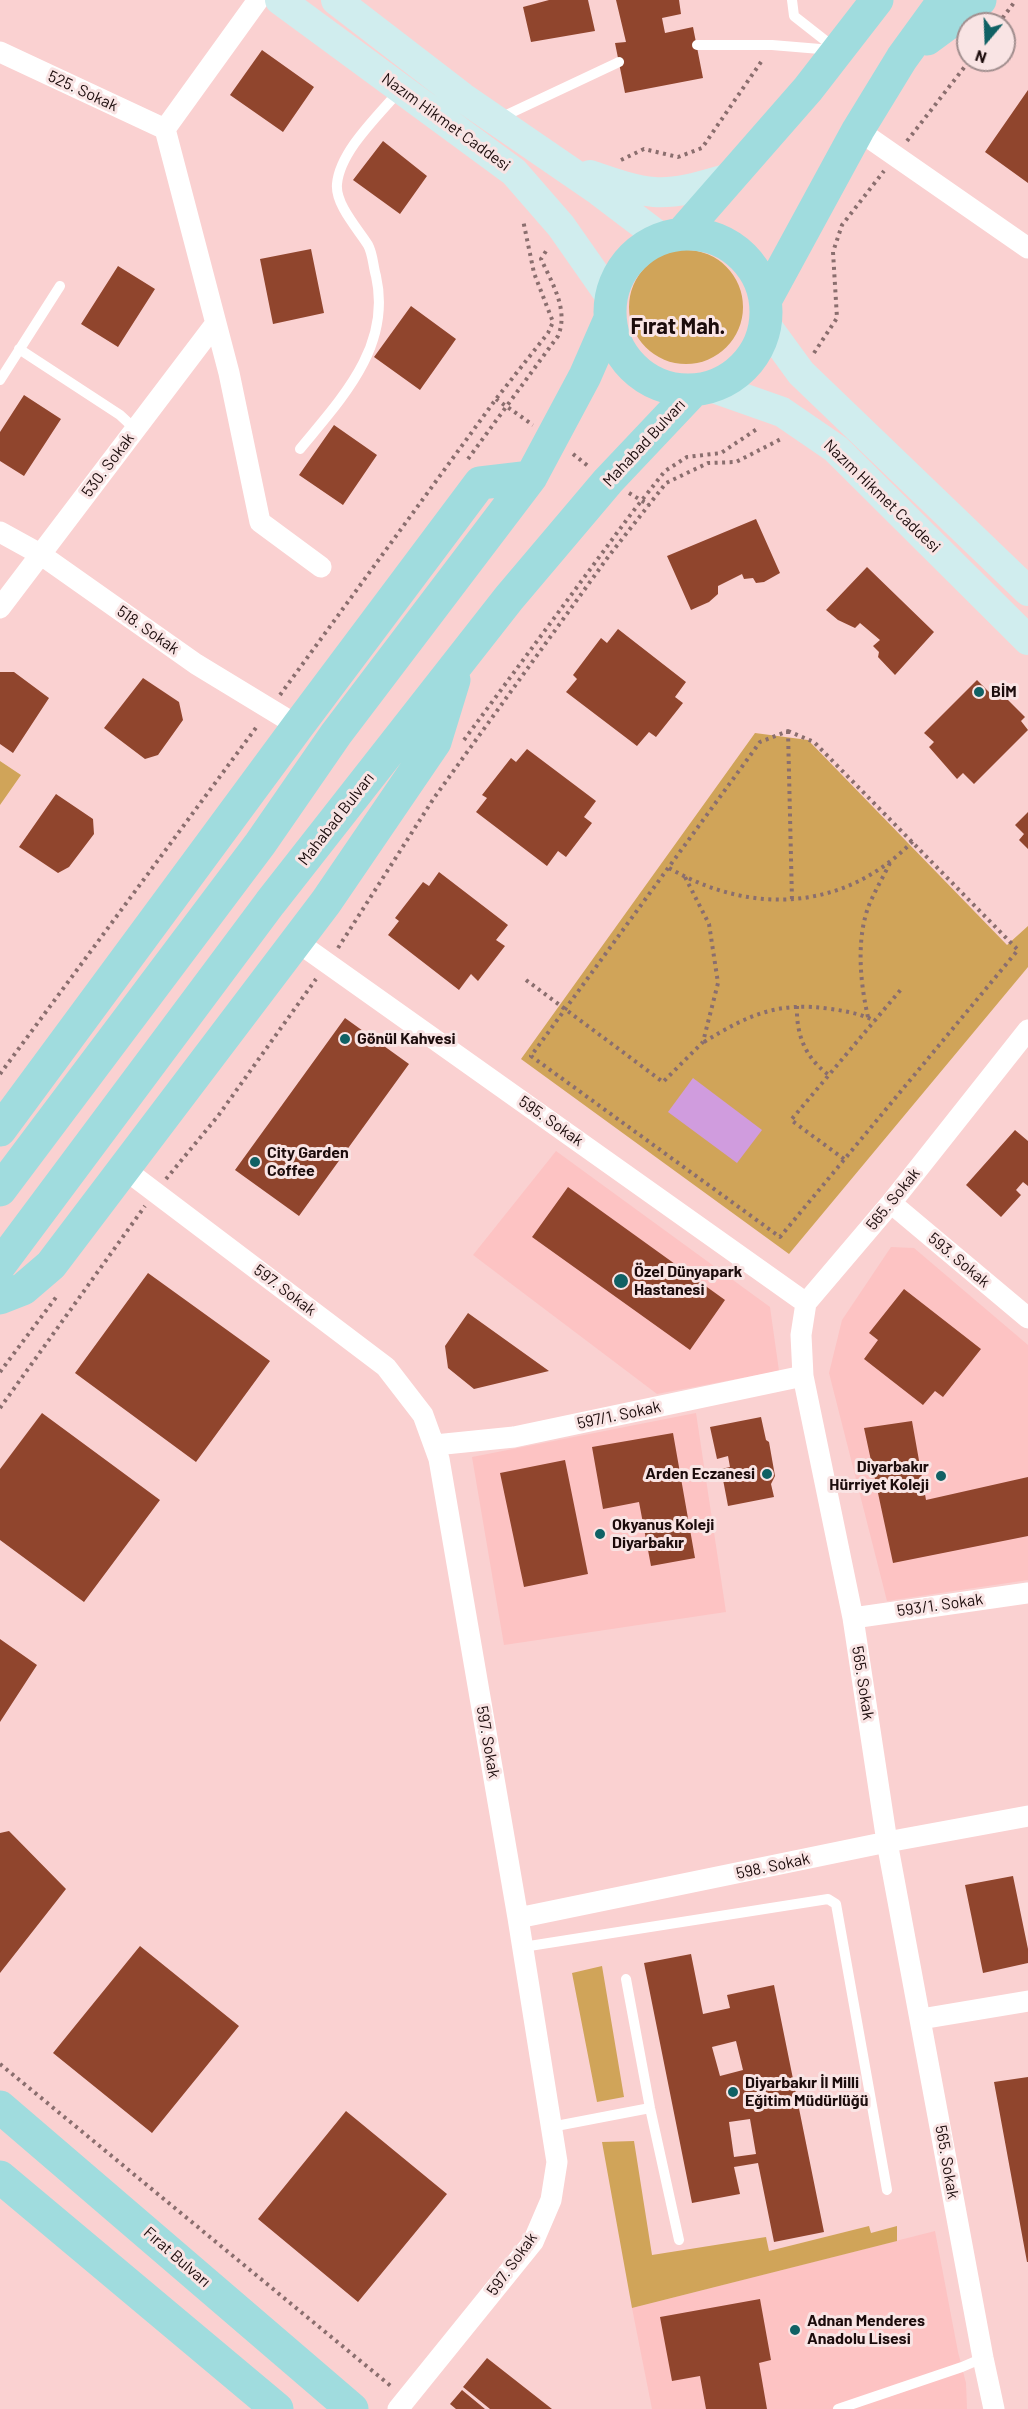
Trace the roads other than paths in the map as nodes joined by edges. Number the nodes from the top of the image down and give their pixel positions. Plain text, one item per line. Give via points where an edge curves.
1 (258, 0) edge
2 (280, 0) edge
3 (336, 0) edge
4 (792, 0) edge
5 (863, 0) edge
6 (877, 0) edge
7 (944, 0) edge
8 (980, 0) edge
9 (697, 45) dead end
10 (838, 51) junction
11 (0, 52) edge
12 (902, 58) junction
13 (619, 62) dead end
14 (401, 89) junction
15 (495, 120) junction
16 (165, 129) junction
17 (858, 130) junction
18 (557, 162) junction
19 (733, 177) junction
20 (672, 235) junction
21 (1028, 248) edge
22 (60, 286) dead end
23 (610, 308) junction
24 (766, 312) junction
25 (216, 323) junction
26 (19, 349) junction
27 (0, 380) edge
28 (703, 388) junction
29 (135, 429) junction
30 (300, 449) dead end
31 (531, 477) junction
32 (0, 532) edge
33 (40, 554) junction
34 (321, 567) dead end
35 (1028, 591) edge
36 (0, 608) edge
37 (1028, 640) edge
38 (459, 662) junction
39 (298, 726) junction
40 (296, 941) junction
41 (1028, 1030) edge
42 (0, 1130) edge
43 (123, 1168) junction
44 (0, 1190) edge
45 (891, 1203) junction
46 (0, 1265) edge
47 (0, 1298) edge
48 (806, 1303) junction
49 (1028, 1318) edge
50 (803, 1376) junction
51 (435, 1445) junction
52 (1028, 1593) edge
53 (853, 1618) junction
54 (1028, 1816) edge
55 (887, 1842) junction
56 (518, 1918) junction
57 (523, 1947) junction
58 (626, 1978) dead end
59 (1028, 2001) edge
60 (921, 2019) junction
61 (0, 2107) edge
62 (650, 2108) junction
63 (551, 2127) junction
64 (0, 2177) edge
65 (887, 2190) dead end
66 (679, 2240) dead end
67 (983, 2358) junction
68 (402, 2404) edge
69 (277, 2409) edge
70 (352, 2409) edge
71 (838, 2409) edge
72 (994, 2409) edge

1 - 16 street
2 - 14 main road, Nazım Hikmet Caddesi
3 - 15 main road, Nazım Hikmet Caddesi
4 - 10 lane via 794,16
5 - 10 main road
6 - 10 main road
7 - 12 main road
8 - 12 main road
9 - 10 lane via 772,45
10 - 19 main road
11 - 16 street, 525. Sokak
12 - 17 main road
13 - 15 lane
14 - 23 main road, Nazım Hikmet Caddesi via 514,172 561,226
14 - 30 lane via 343,161 337,187 348,216 369,248 379,292 376,335 350,389
15 - 18 main road, Nazım Hikmet Caddesi
16 - 25 street
17 - 21 street
17 - 24 main road
18 - 19 main road via 621,186 656,192 695,188
18 - 20 main road, Nazım Hikmet Caddesi
19 - 20 main road
20 - 23 main road via 643,247 628,260 616,277
20 - 24 main road via 705,235 727,243 759,277
22 - 26 lane
23 - 28 main road via 616,344 629,364 648,379 670,388
23 - 31 main road via 585,376
24 - 28 main road via 759,346 747,363 731,377
24 - 35 main road, Nazım Hikmet Caddesi via 801,374
25 - 29 street, 530. Sokak
25 - 34 street via 260,522
26 - 27 lane
26 - 29 lane via 120,415
28 - 37 main road, Nazım Hikmet Caddesi via 794,419 836,449
28 - 38 main road, Mahabad Bulvarı via 608,481
29 - 33 street, 530. Sokak
31 - 39 main road via 480,483
31 - 44 main road
32 - 33 street, 518. Sokak
33 - 36 street, 530. Sokak
33 - 39 street, 518. Sokak via 196,664
38 - 40 main road via 435,742
38 - 46 main road, Mahabad Bulvarı via 263,913
39 - 42 main road
40 - 43 main road
40 - 48 street, 595. Sokak
41 - 45 street, 565. Sokak
43 - 47 main road via 51,1265 23,1289
43 - 51 street, 597. Sokak via 386,1367 423,1415
45 - 48 street, 565. Sokak
45 - 49 street, 593. Sokak
48 - 50 street, 565. Sokak via 801,1335
50 - 51 street, 597/1. Sokak via 514,1437
50 - 53 street, 565. Sokak
51 - 56 street, 597. Sokak
52 - 53 street, 593/1. Sokak
53 - 55 street, 565. Sokak
54 - 55 street, 598. Sokak
55 - 56 street, 598. Sokak
55 - 60 street, 565. Sokak
56 - 57 street, 597. Sokak
57 - 63 street, 597. Sokak
57 - 65 lane via 828,1899 836,1904
58 - 62 lane
59 - 60 street
60 - 67 street, 565. Sokak
61 - 70 main road, Fırat Bulvarı
62 - 63 lane
62 - 66 lane
63 - 68 street, 597. Sokak via 557,2162 550,2200 533,2242
64 - 69 main road
67 - 71 lane
67 - 72 street, 565. Sokak

